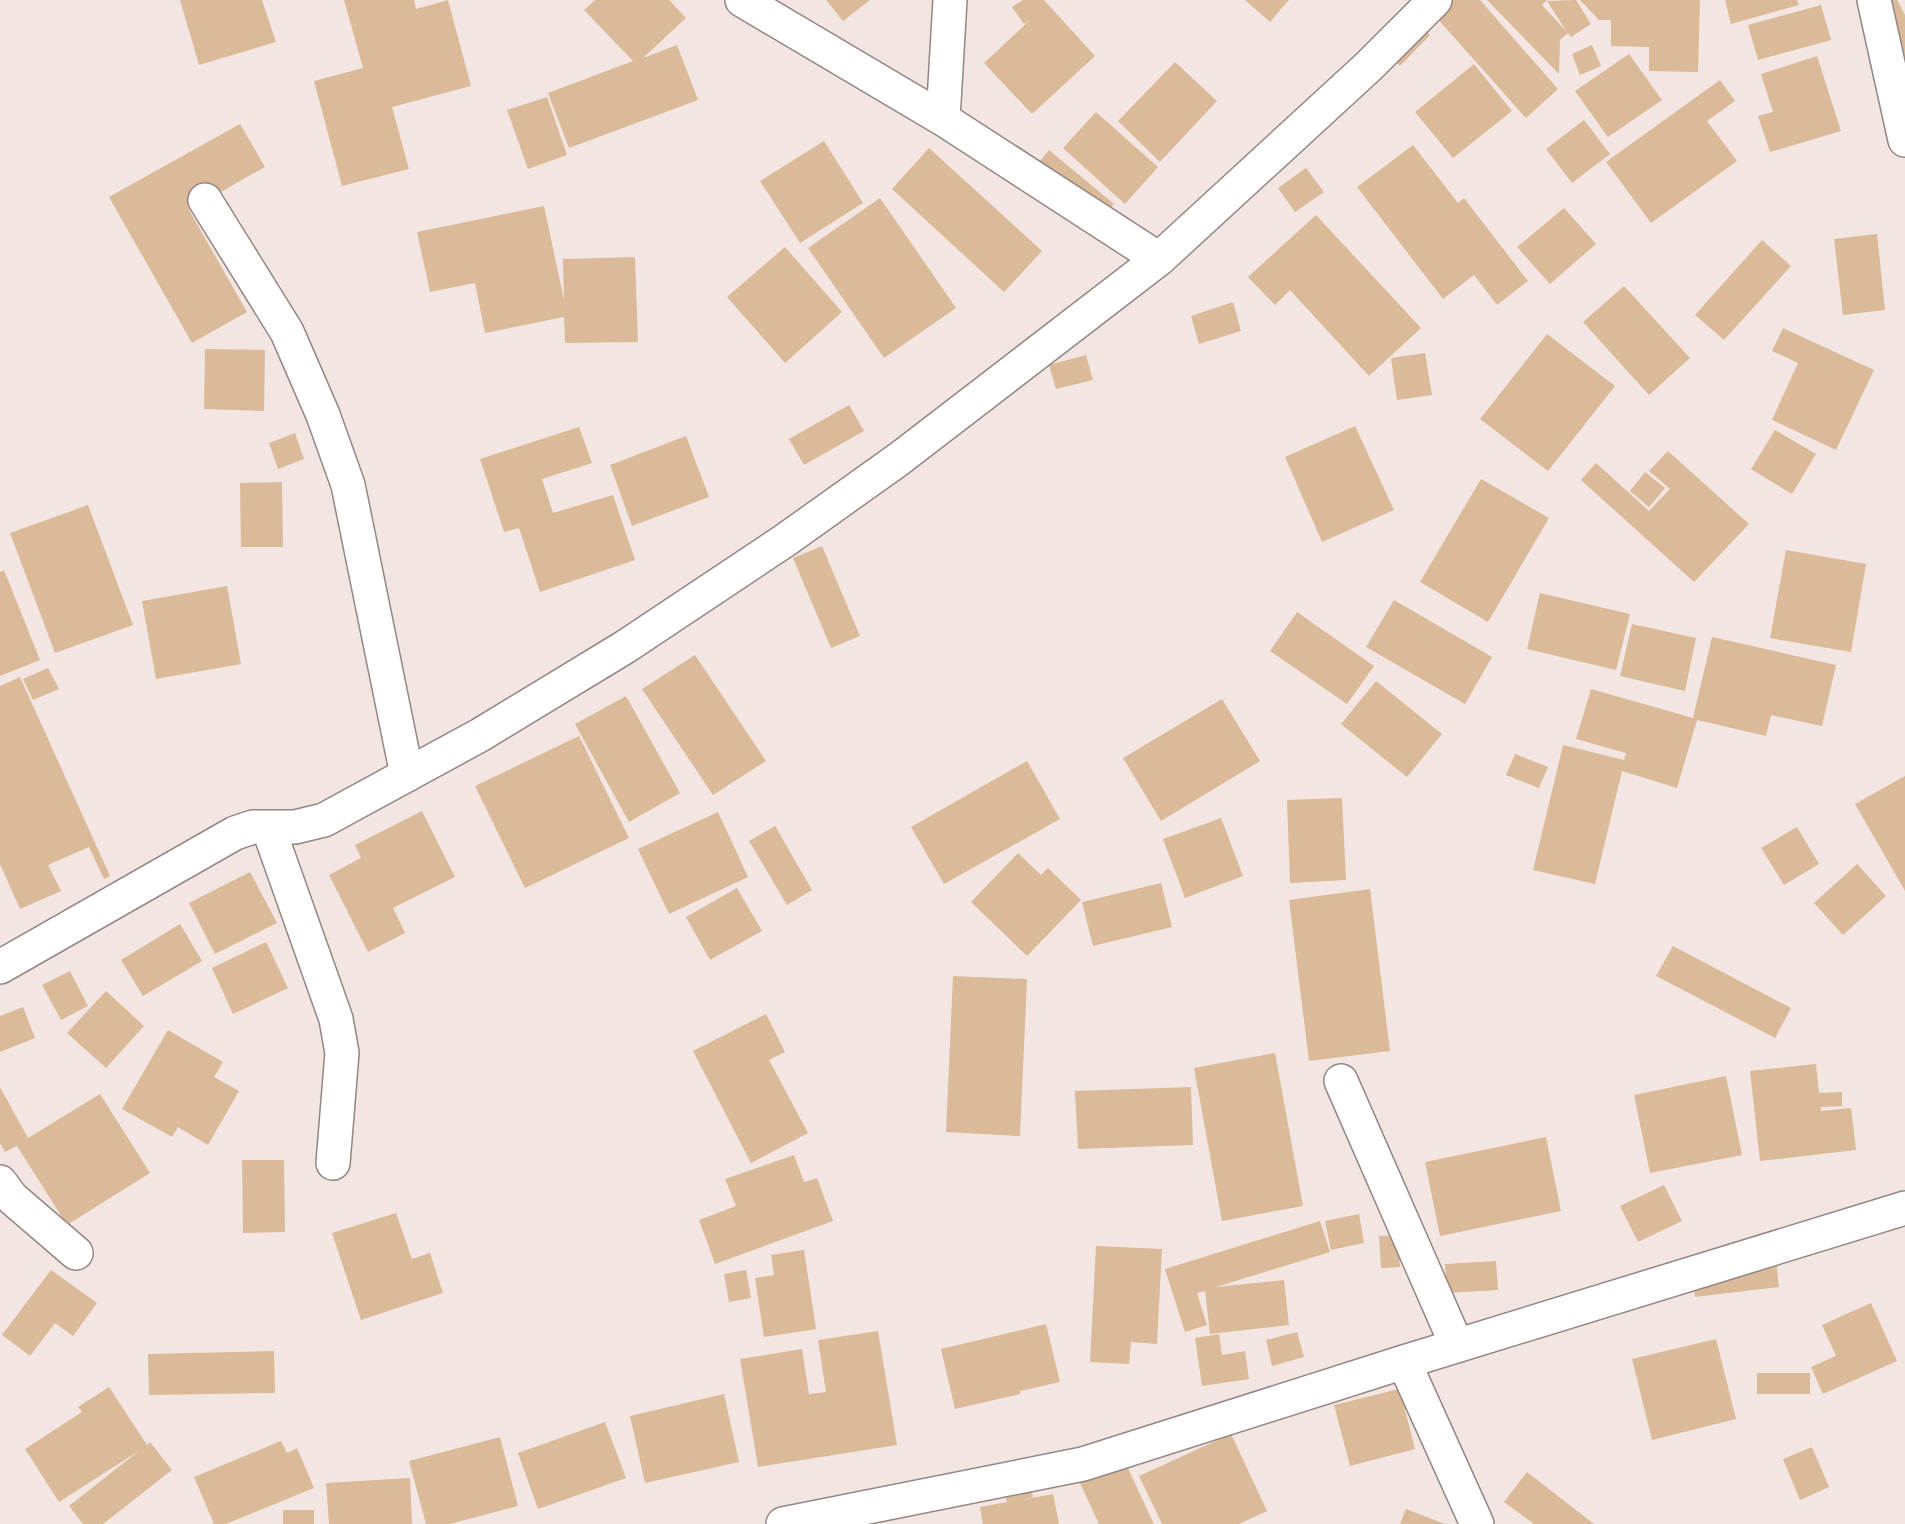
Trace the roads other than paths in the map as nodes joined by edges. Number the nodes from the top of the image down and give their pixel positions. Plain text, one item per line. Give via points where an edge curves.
1 (742, 0) edge
2 (950, 0) edge
3 (1435, 0) edge
4 (1874, 0) edge
5 (943, 118) junction
6 (1905, 140) edge
7 (205, 200) dead end
8 (1159, 259) junction
9 (407, 775) junction
10 (267, 827) junction
11 (0, 967) edge
12 (1341, 1081) dead end
13 (333, 1163) dead end
14 (0, 1182) edge
15 (1905, 1208) edge
16 (76, 1253) dead end
17 (1457, 1346) junction
18 (1404, 1362) junction
19 (783, 1524) edge
20 (1477, 1524) edge

1 - 5 street
2 - 5 street
3 - 8 street
4 - 6 street
5 - 8 street
7 - 9 street via 286,332 331,435 348,485
8 - 9 street via 899,459 784,540 625,647
9 - 10 street via 324,820 295,827
10 - 11 street via 235,833
10 - 13 street via 336,1019 342,1053
12 - 17 street
14 - 16 street via 12,1198
15 - 17 street
17 - 18 street
18 - 19 street via 1083,1464
18 - 20 street

